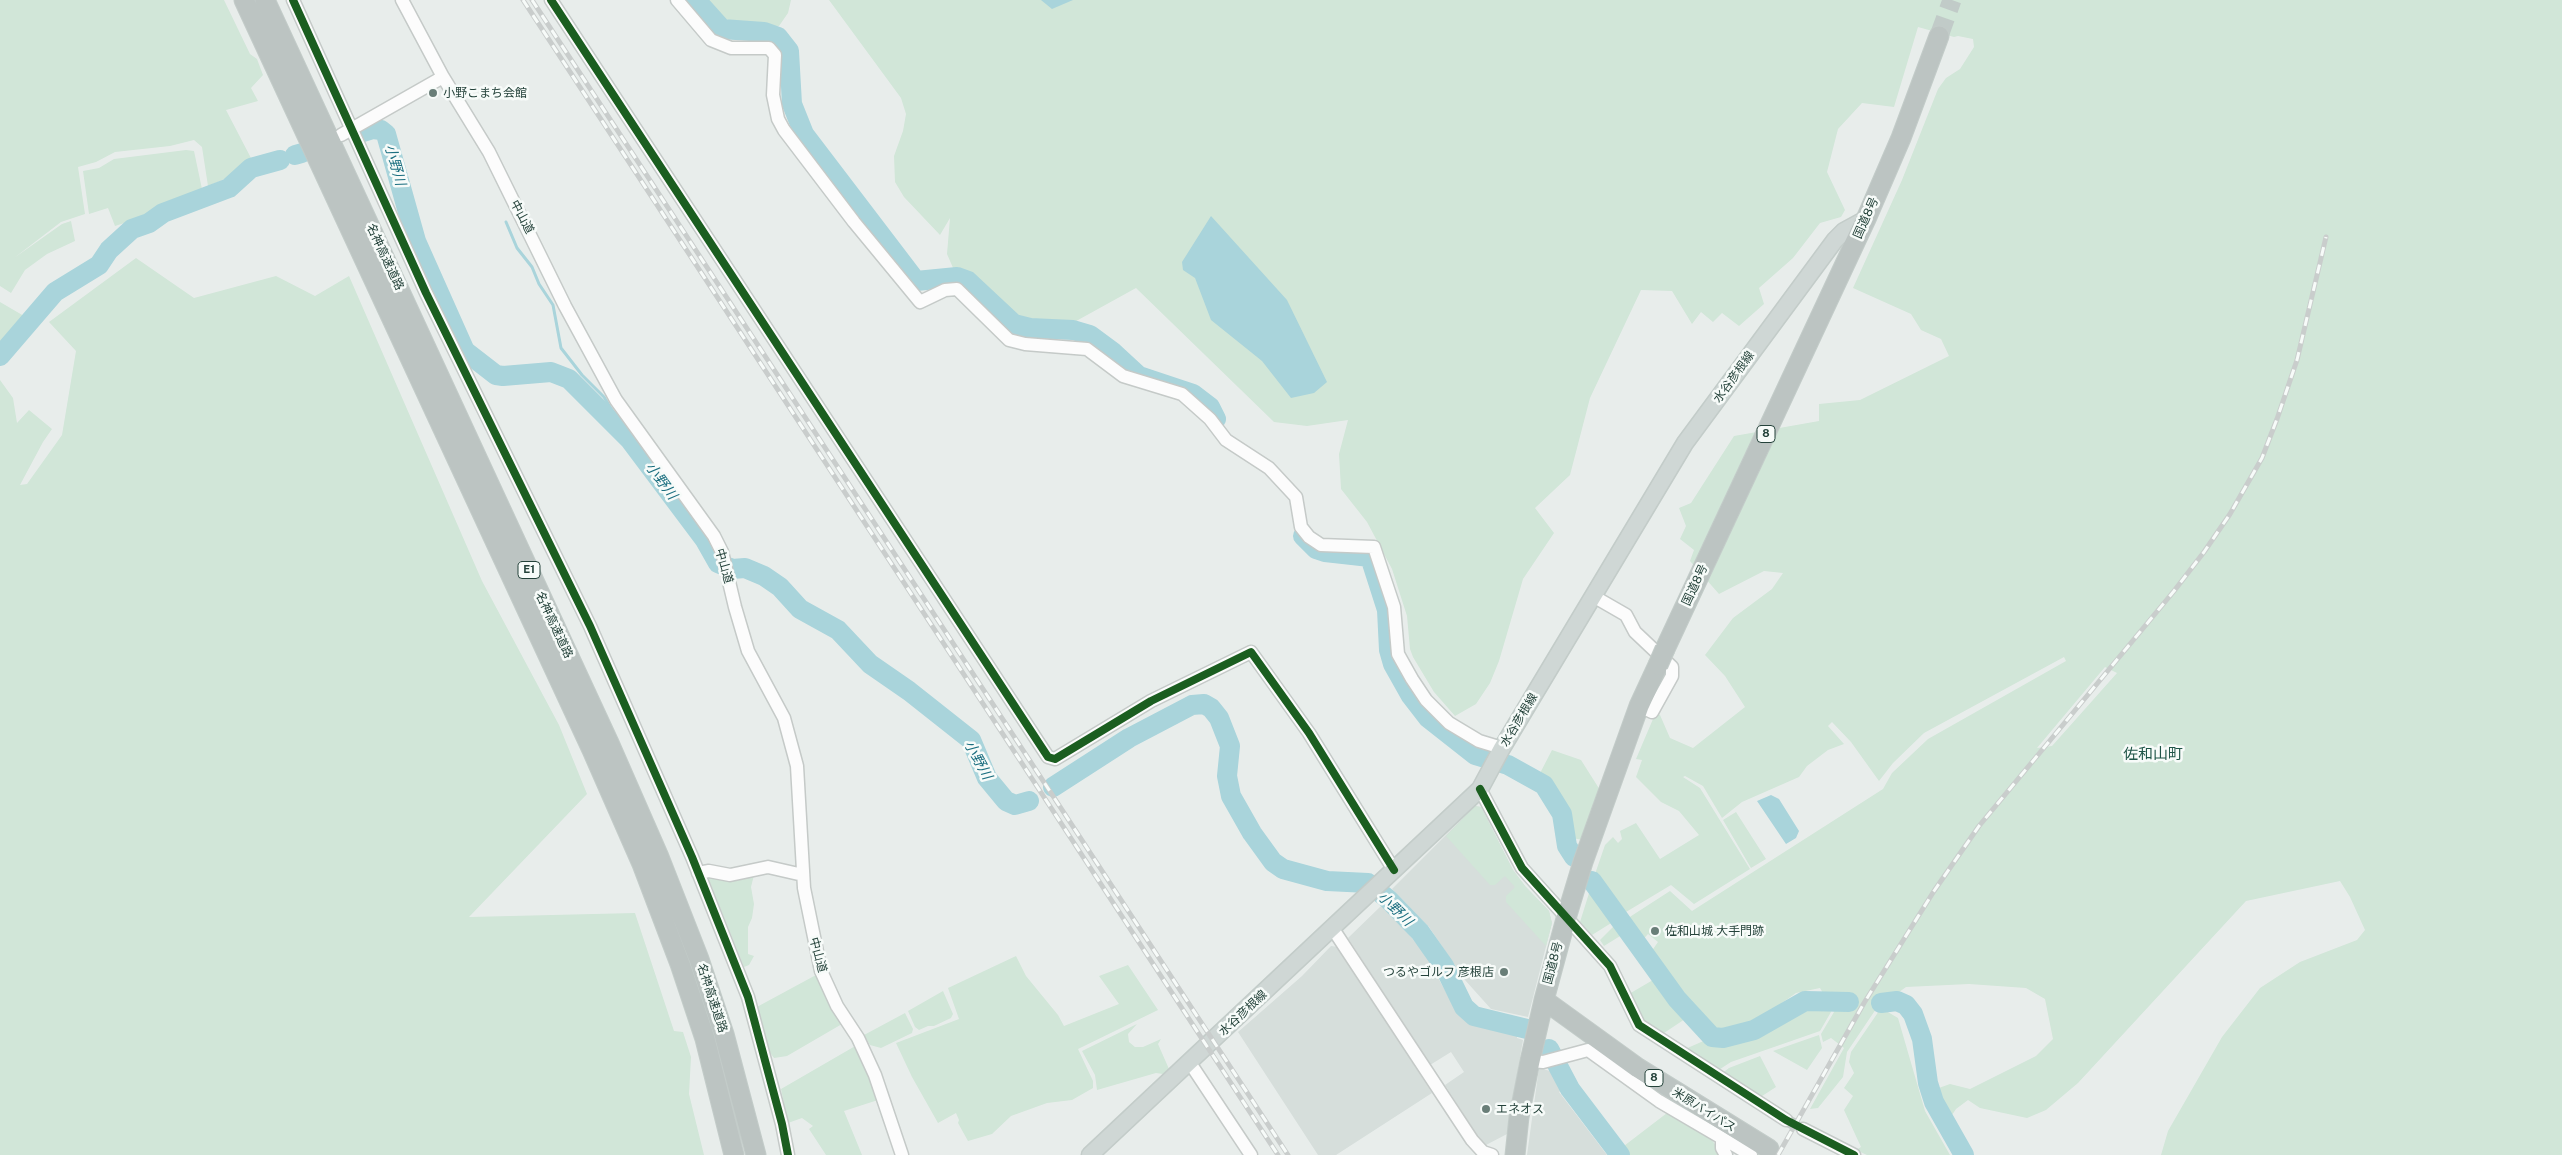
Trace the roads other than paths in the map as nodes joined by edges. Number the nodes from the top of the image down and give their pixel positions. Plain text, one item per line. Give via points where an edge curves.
1 (244, 0) edge
2 (265, 0) edge
3 (292, 0) edge
4 (402, 0) edge
5 (552, 0) edge
6 (677, 0) edge
7 (1939, 36) tunnel mouth
8 (443, 77) junction
9 (352, 128) junction
10 (341, 135) dead end
11 (1866, 219) junction
12 (1593, 596) junction
13 (1639, 706) junction
14 (1497, 757) junction
15 (1480, 789) junction
16 (1394, 870) junction
17 (698, 872) junction
18 (803, 875) junction
19 (1567, 915) junction
20 (1333, 929) junction
21 (1544, 1000) junction
22 (1530, 1061) junction
23 (1190, 1063) junction
24 (1786, 1120) tunnel mouth
25 (1803, 1129) tunnel mouth
26 (1722, 1140) junction
27 (1760, 1152) edge
28 (734, 1155) edge
29 (756, 1155) edge
30 (788, 1155) edge
31 (902, 1155) edge
32 (1090, 1155) edge
33 (1251, 1155) edge
34 (1492, 1155) edge
35 (1514, 1155) edge
36 (1726, 1155) edge
37 (1854, 1155) edge

1 - 28 highway, 名神高速道路 / E1 via 642,864 705,1039
2 - 29 highway, 名神高速道路 / E1 via 659,857 724,1034
3 - 9 street
4 - 8 street, 中山道
5 - 16 street via 1048,758 1055,759 1150,701 1252,652 1309,733
6 - 14 street via 710,40 731,48 769,48 775,55 774,95 778,119 784,130 920,302 945,290 957,289 1009,340 1087,349 1123,376 1182,394 1210,419 1226,440 1269,468 1289,490 1296,498 1301,526 1309,537 1321,544 1374,547 1394,607 1398,654 1408,673 1426,700 1449,723 1479,741
7 - 11 highway, 国道8号 / 8
8 - 9 street
8 - 18 street, 中山道 via 489,152 565,306 616,400 714,536 726,566 748,651 784,718 797,766
9 - 10 street
9 - 17 street via 426,292 586,617
11 - 12 main road, 水谷彦根線 via 1835,240 1685,443
11 - 13 highway, 国道8号 / 8
12 - 13 street via 1626,615 1635,632 1672,667 1672,676 1652,712
12 - 14 main road, 水谷彦根線
13 - 19 highway, 国道8号 / 8
14 - 15 main road, 水谷彦根線
15 - 16 main road, 水谷彦根線
15 - 19 street via 1522,868
16 - 20 main road, 水谷彦根線
17 - 18 street via 730,875 768,867
17 - 30 street via 748,996
18 - 31 street, 中山道 via 821,971 875,1075
19 - 21 highway, 国道8号 / 8
19 - 24 street via 1610,966 1639,1026
20 - 23 main road, 水谷彦根線
20 - 34 street via 1472,1140 1483,1152
21 - 22 highway, 国道8号 / 8
21 - 27 highway, 米原バイパス / 8
22 - 26 street via 1554,1059 1588,1050 1659,1101
22 - 35 highway, 国道8号 / 8
23 - 32 main road, 水谷彦根線
23 - 33 street
25 - 37 street
26 - 27 street
26 - 36 street

